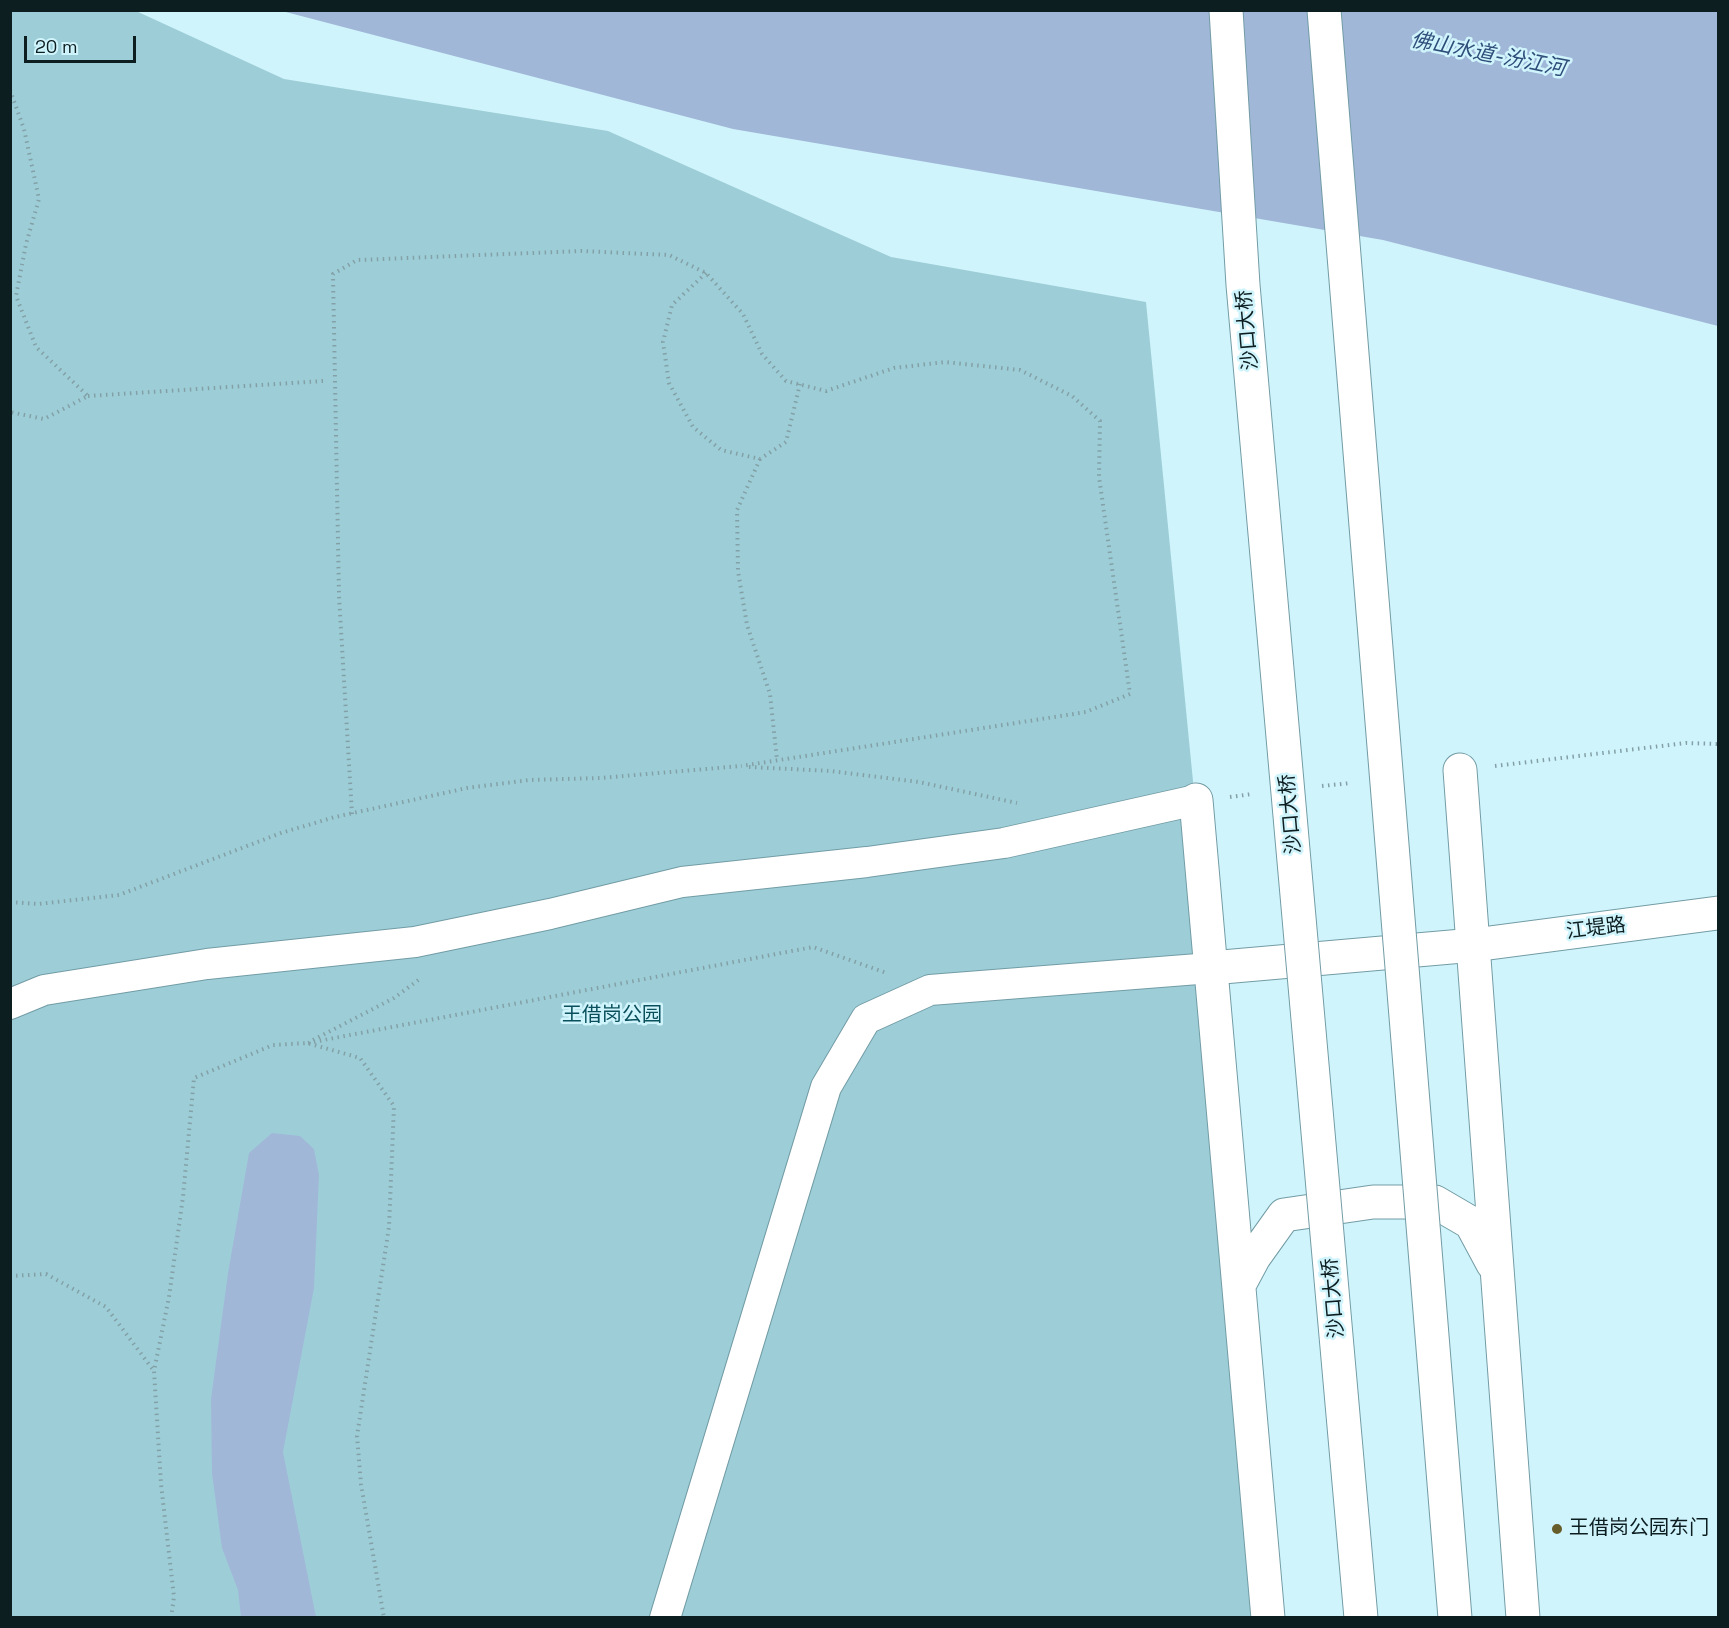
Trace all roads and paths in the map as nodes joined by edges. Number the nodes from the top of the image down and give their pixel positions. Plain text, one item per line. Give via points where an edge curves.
1 (1226, 10) edge
2 (1324, 10) edge
3 (10, 90) edge
4 (706, 273) junction
5 (323, 381) dead end
6 (800, 384) junction
7 (88, 396) junction
8 (10, 412) edge
9 (760, 459) junction
10 (777, 760) junction
11 (741, 766) junction
12 (1460, 770) dead end
13 (1196, 800) joint
14 (1021, 804) dead end
15 (352, 814) junction
16 (10, 902) edge
17 (1719, 913) edge
18 (1474, 945) junction
19 (1211, 968) junction
20 (430, 970) dead end
21 (914, 998) junction
22 (10, 1004) edge
23 (307, 1043) junction
24 (1498, 1274) junction
25 (10, 1276) edge
26 (1239, 1285) junction
27 (154, 1371) junction
28 (171, 1617) edge
29 (384, 1617) edge
30 (665, 1617) edge
31 (1268, 1617) edge
32 (1361, 1617) edge
33 (1455, 1617) edge
34 (1523, 1617) edge

1 - 32 main road, 沙口大桥, bridge via 1244,285
2 - 33 main road, bridge
3 - 7 path via 24,129 39,199 16,296 36,347
4 - 6 path via 743,314 762,354 786,381
4 - 9 path via 672,305 663,342 669,383 693,427 721,450
4 - 15 path via 669,255 581,251 357,260 333,274 339,596
5 - 7 path
6 - 9 path via 786,442
6 - 10 path via 826,392 894,368 945,362 1020,370 1072,396 1100,421 1099,477 1130,694 1086,712
7 - 8 path via 44,419
9 - 10 path via 737,510 738,571 747,625 771,694
10 - 11 path
11 - 14 path via 831,771 919,782
11 - 15 path via 477,786
12 - 18 main road
13 - 19 main road
13 - 22 street via 1004,843 682,882 416,942 207,964 44,990
15 - 16 path via 281,832 119,895 38,904
17 - 18 main road, 江堤路
18 - 19 main road, 江堤路
18 - 24 main road
19 - 21 street via 930,990
19 - 26 main road
20 - 23 path via 394,998
21 - 23 path via 885,970 813,947
21 - 30 street via 866,1020 826,1087
23 - 27 path via 273,1045 194,1078 182,1208
23 - 29 path via 360,1058 394,1106 389,1227 357,1436 361,1484
24 - 26 main road via 1471,1223 1435,1202 1373,1202 1284,1215
24 - 34 main road
25 - 27 path via 46,1274 106,1307
26 - 31 main road
27 - 28 path via 160,1484 174,1597

